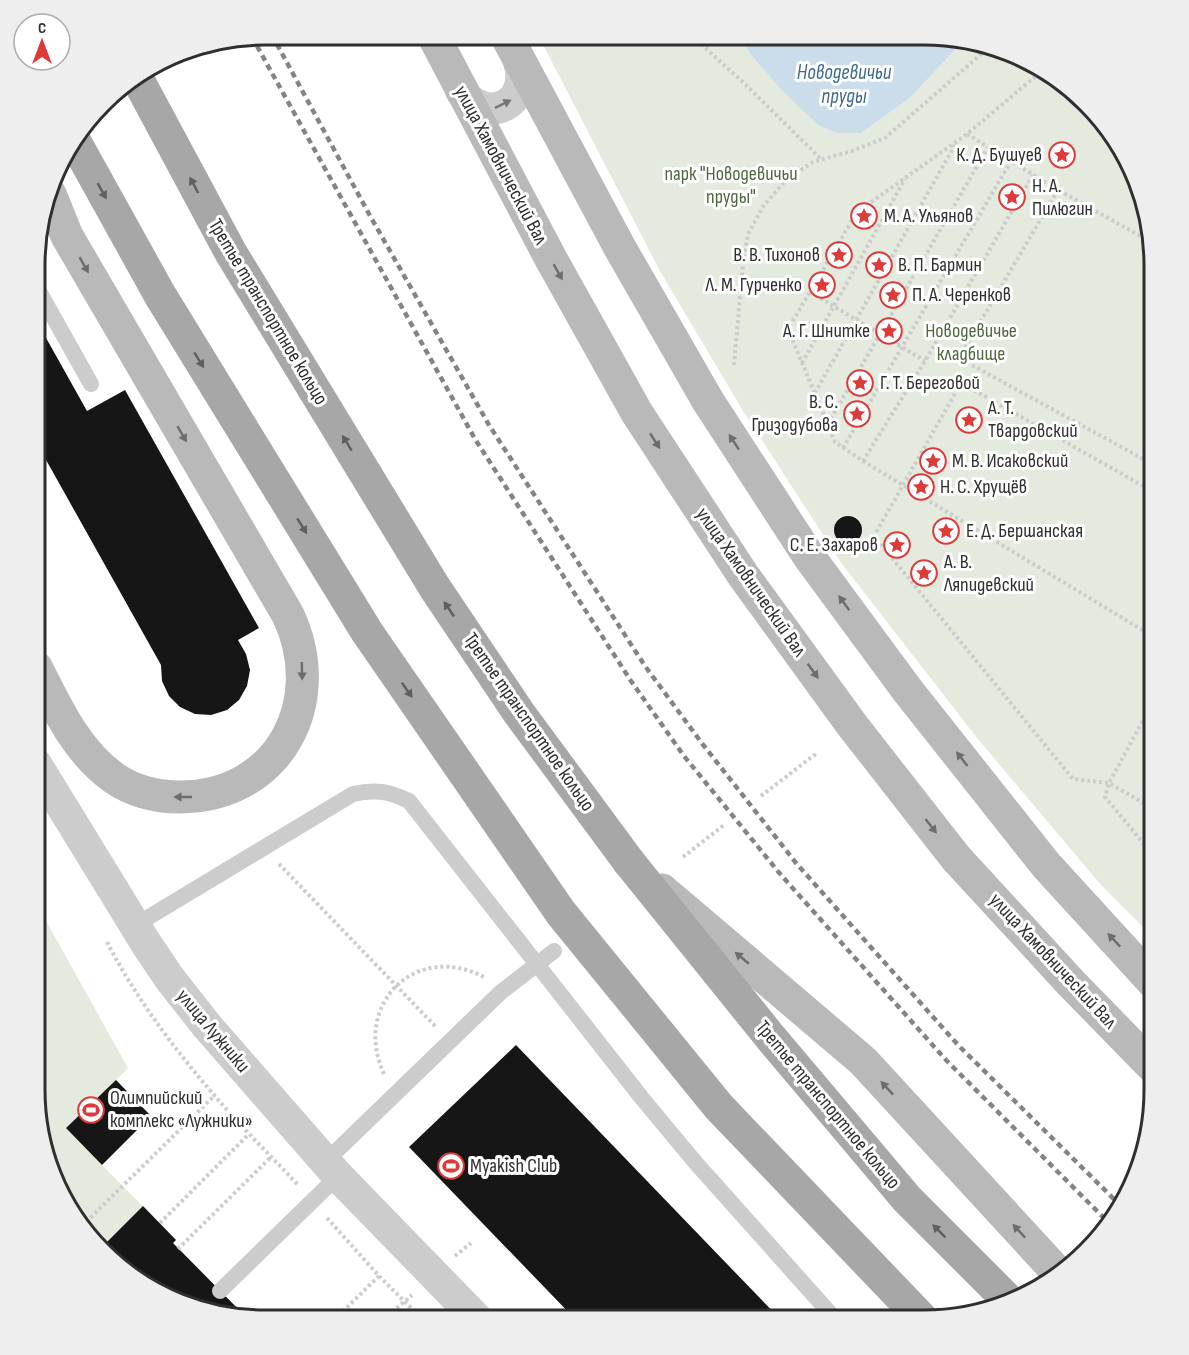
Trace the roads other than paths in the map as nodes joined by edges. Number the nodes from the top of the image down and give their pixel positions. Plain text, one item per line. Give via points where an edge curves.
1 (438, 45) edge
2 (513, 49) edge
3 (140, 84) edge
4 (461, 91) junction
5 (79, 148) edge
6 (54, 203) edge
7 (45, 302) edge
8 (91, 384) dead end
9 (45, 684) edge
10 (45, 779) edge
11 (629, 862) junction
12 (134, 926) junction
13 (554, 951) dead end
14 (537, 963) junction
15 (1144, 972) edge
16 (1144, 1058) edge
17 (331, 1169) junction
18 (1053, 1268) edge
19 (220, 1292) dead end
20 (1003, 1295) edge
21 (468, 1310) edge
22 (827, 1310) edge
23 (913, 1310) edge

1 - 4 main road, улица Хамовнический Вал
4 -> 2 street via 468,100 488,109 509,103 517,95 523,73
15 -> 2 main road via 1046,865 908,692 810,558 708,401
11 -> 3 main road, Третье транспортное кольцо via 519,713 435,588 231,253
4 -> 16 main road, улица Хамовнический Вал via 637,413 743,575 852,725 956,858
5 -> 23 main road, bridge via 160,295 367,632 561,914 719,1107
6 -> 9 main road via 68,236 288,615 302,661 302,688 287,740 254,775 217,793 172,797 131,788 97,764 66,725
7 - 8 lane
10 - 12 street, улица Лужники
18 -> 11 main road via 863,1061
20 -> 11 main road, Третье транспортное кольцо, bridge via 907,1199
12 - 14 lane via 353,794 368,790 395,794 409,801
12 - 17 street, улица Лужники via 207,1026
13 - 14 lane
14 - 17 lane via 501,992 398,1091
14 - 22 lane via 694,1162
17 - 19 lane
17 - 21 street, улица Лужники

